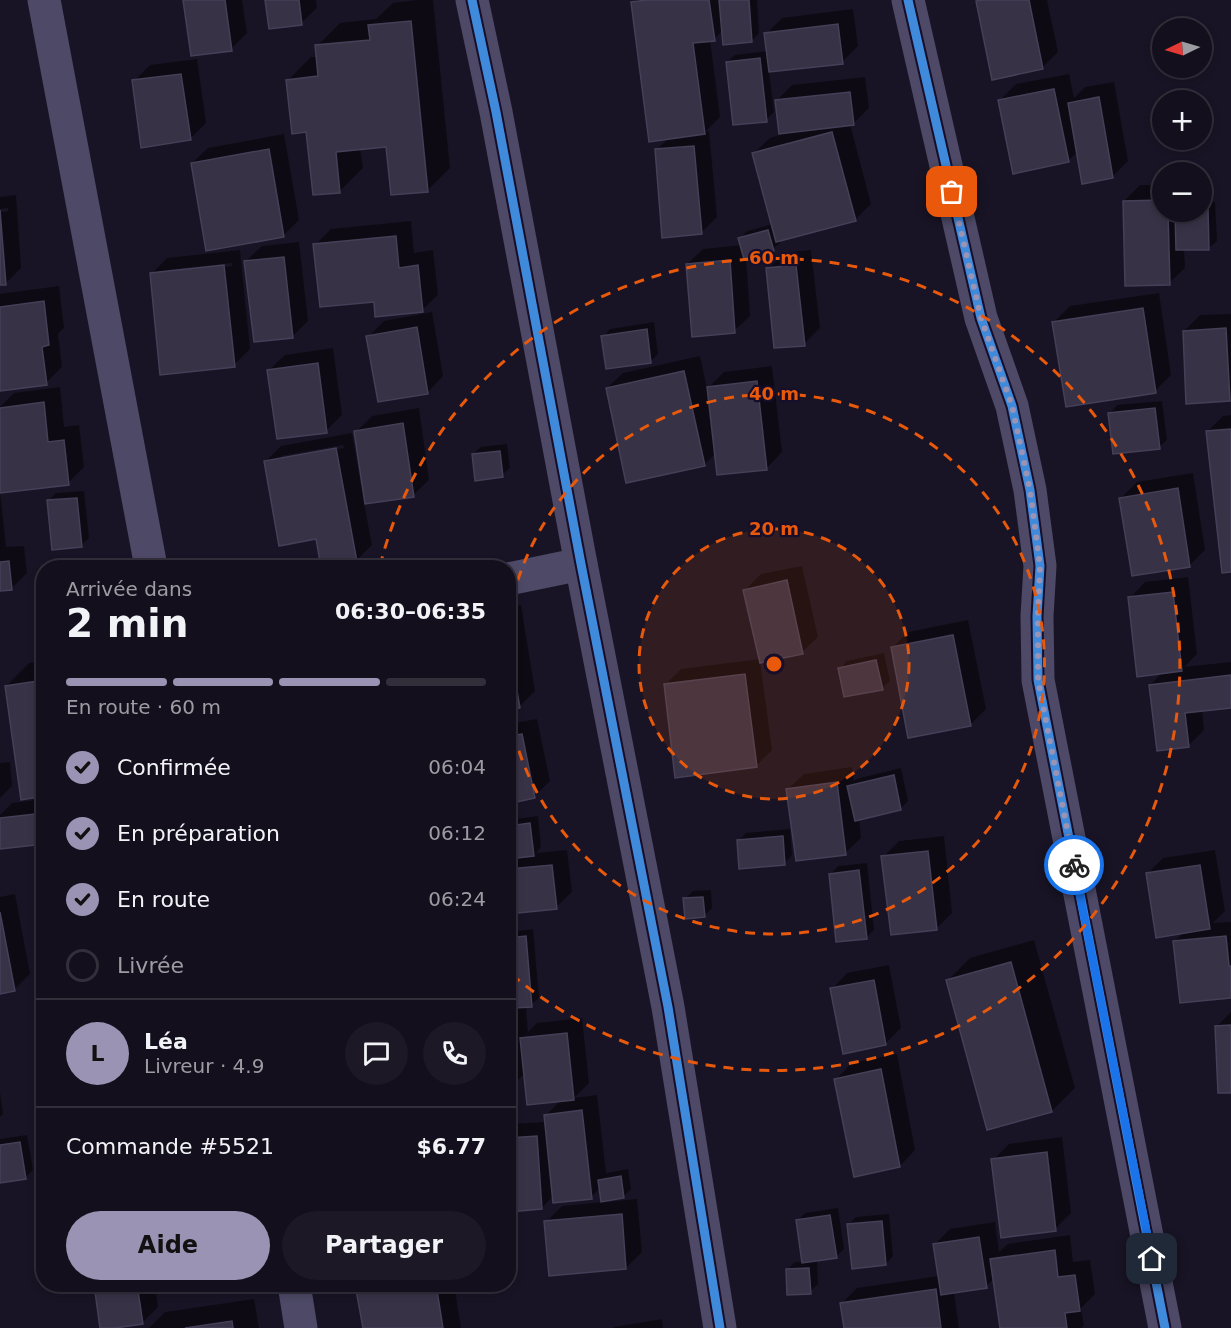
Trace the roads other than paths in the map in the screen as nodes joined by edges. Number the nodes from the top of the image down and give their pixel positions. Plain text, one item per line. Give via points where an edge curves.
1 (44, 0) edge
2 (472, 0) edge
3 (908, 0) edge
4 (150, 560) edge
5 (580, 564) junction
6 (516, 577) edge
7 (295, 1292) edge
8 (301, 1328) edge
9 (720, 1328) edge
10 (1165, 1328) edge

1 - 4 street
2 - 5 street
3 - 10 street via 981,318 1012,406 1030,490 1040,566 1038,680
5 - 6 street
5 - 9 street via 668,1007
7 - 8 street

